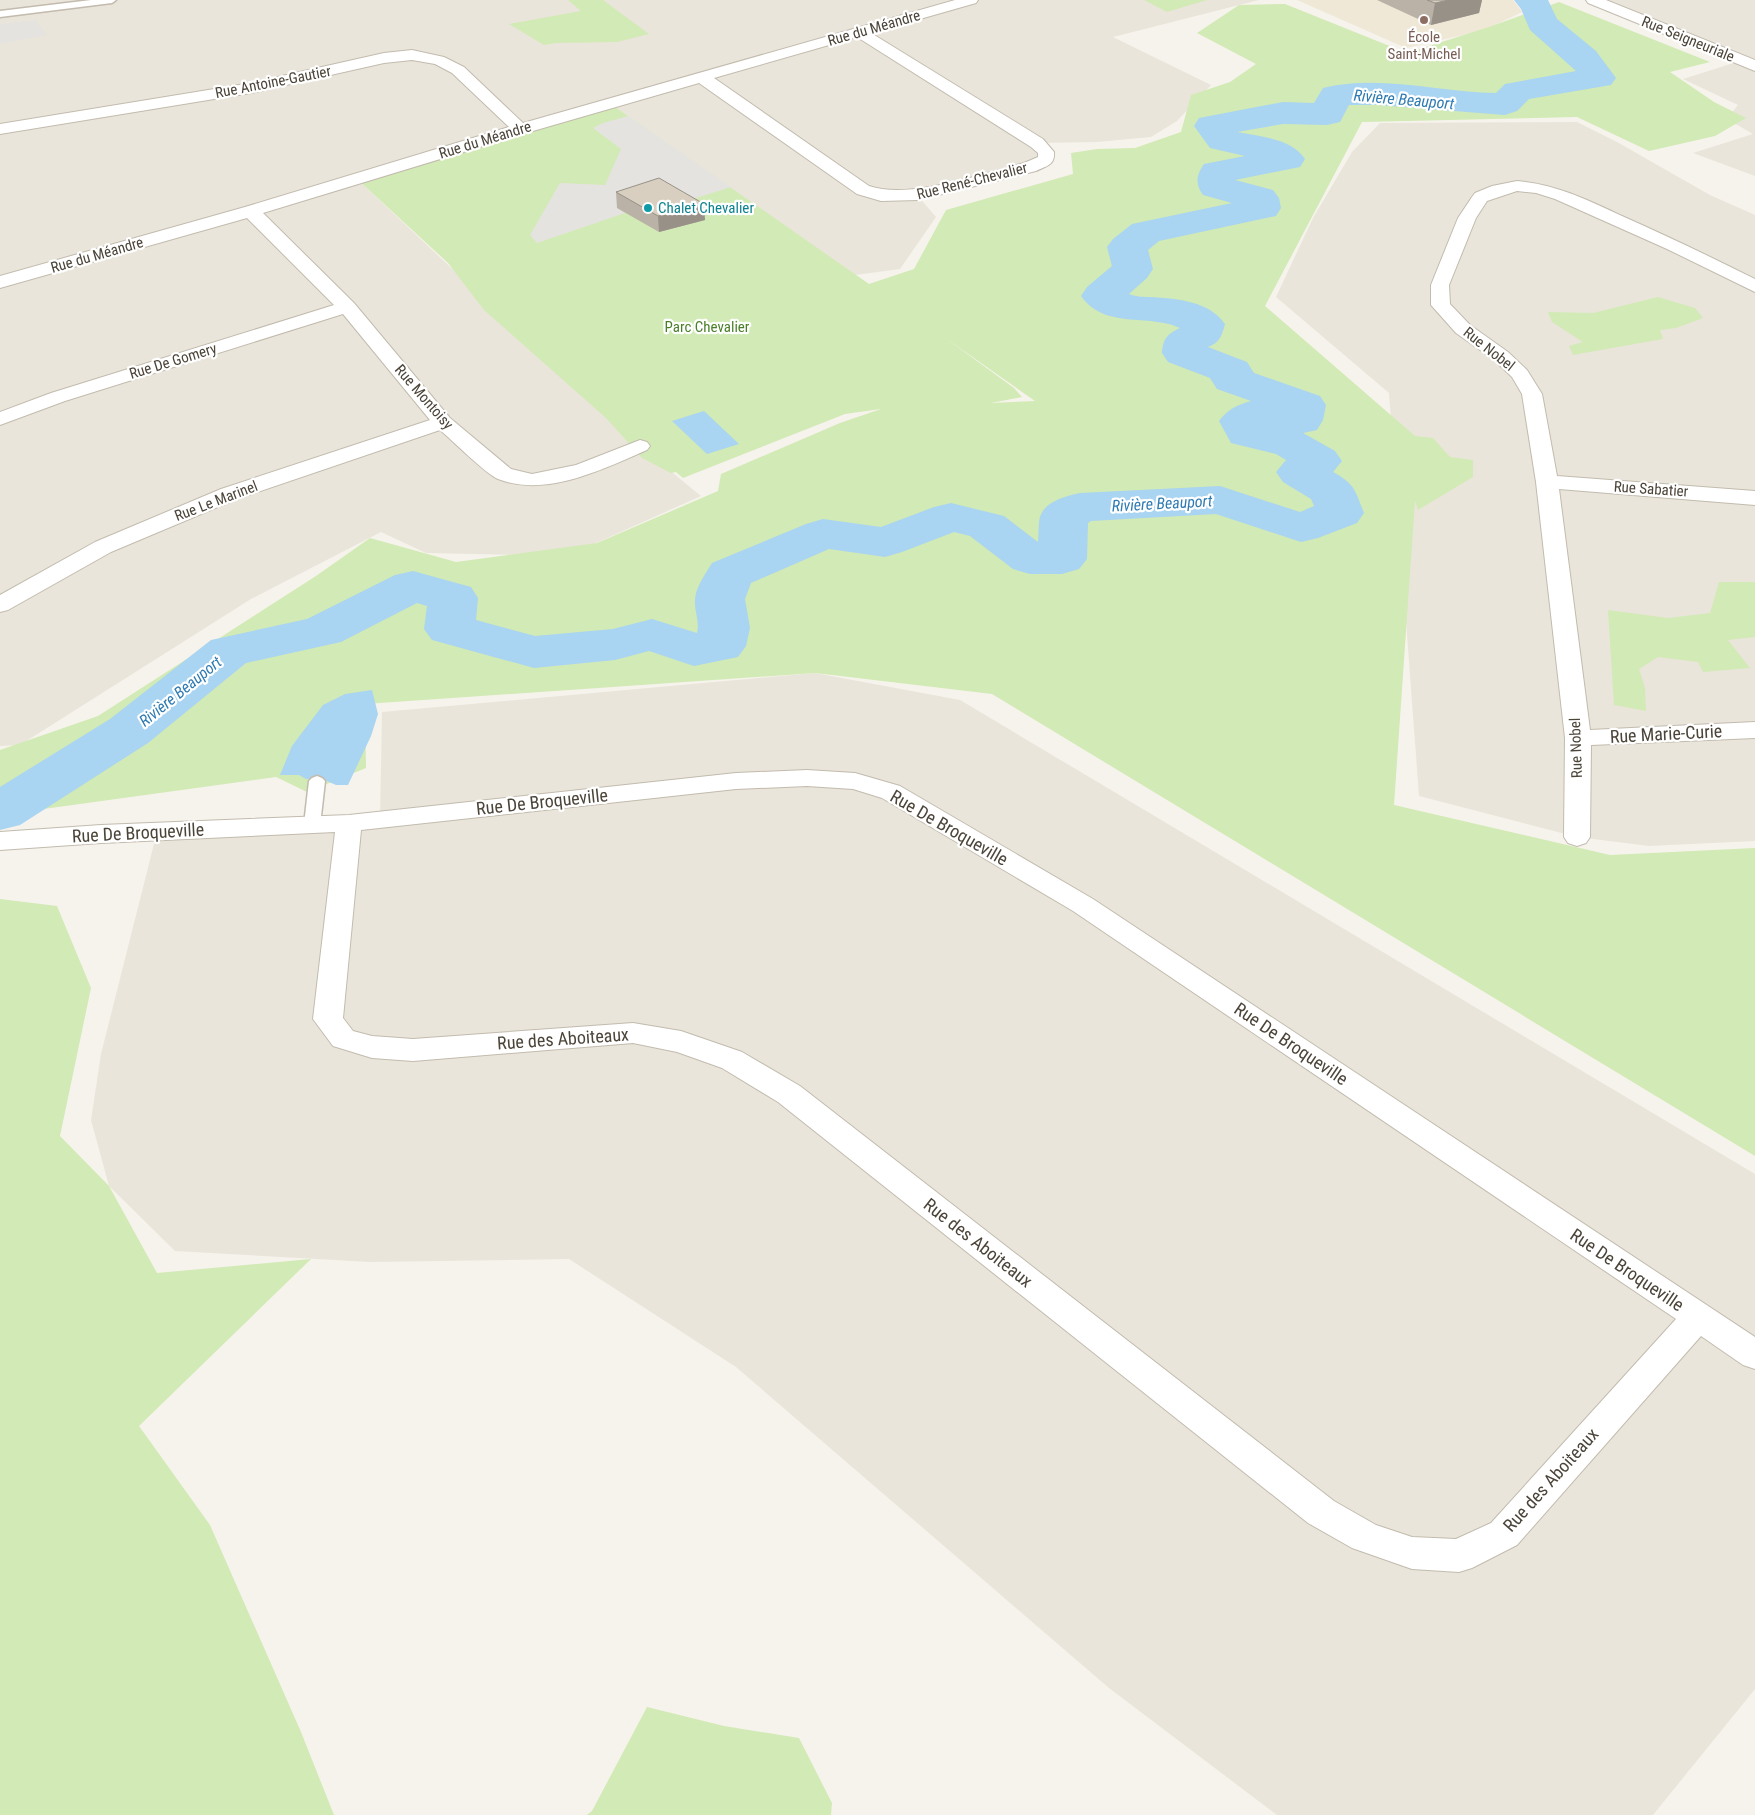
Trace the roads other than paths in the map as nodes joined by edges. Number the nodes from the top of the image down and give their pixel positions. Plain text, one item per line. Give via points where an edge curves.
1 (112, 0) edge
2 (971, 0) edge
3 (1594, 0) edge
4 (0, 14) edge
5 (860, 33) junction
6 (1755, 66) edge
7 (702, 78) junction
8 (0, 129) edge
9 (520, 129) junction
10 (251, 211) junction
11 (0, 282) edge
12 (1755, 286) edge
13 (347, 308) junction
14 (0, 419) edge
15 (443, 422) junction
16 (640, 446) dead end
17 (1547, 482) junction
18 (1755, 498) edge
19 (0, 605) edge
20 (1755, 730) edge
21 (1578, 738) junction
22 (317, 781) dead end
23 (349, 823) junction
24 (312, 825) junction
25 (1578, 837) dead end
26 (0, 841) edge
27 (1698, 1317) junction
28 (1755, 1355) edge

1 - 4 lane
2 - 5 street, Rue du Méandre
3 - 6 street, Rue Seigneuriale
5 - 7 street, Rue du Méandre
5 - 7 street, Rue René-Chevalier via 1037,143 1046,152 1046,160 940,191 880,196 863,190
7 - 9 street, Rue du Méandre
8 - 9 street, Rue Antoine-Gautier via 251,88 384,58 412,55 439,60 458,70
9 - 10 street, Rue du Méandre
10 - 11 street, Rue du Méandre
10 - 13 street, Rue Montoisy
12 - 17 street, Rue Nobel via 1561,195 1517,186 1481,197 1467,218 1440,285 1441,305 1463,329 1520,374 1532,394
13 - 14 street, Rue De Gomery via 58,397
13 - 15 street, Rue Montoisy
15 - 16 street, Rue Montoisy via 504,474 532,480 582,470
15 - 19 street, Rue Le Marinel via 220,498 102,547
17 - 18 street, Rue Sabatier
17 - 21 street, Rue Nobel
20 - 21 street, Rue Marie-Curie
21 - 25 street, Rue Nobel
22 - 24 lane
23 - 24 street, Rue De Broqueville
23 - 27 street, Rue De Broqueville via 736,781 807,778 855,781 891,792 1083,905
23 - 27 street, Rue des Aboiteaux via 328,1019 342,1039 372,1048 413,1050 633,1033 681,1042 732,1060 789,1094 1321,1512 1365,1537 1412,1553 1459,1556 1504,1534
24 - 26 street, Rue De Broqueville
27 - 28 street, Rue De Broqueville

